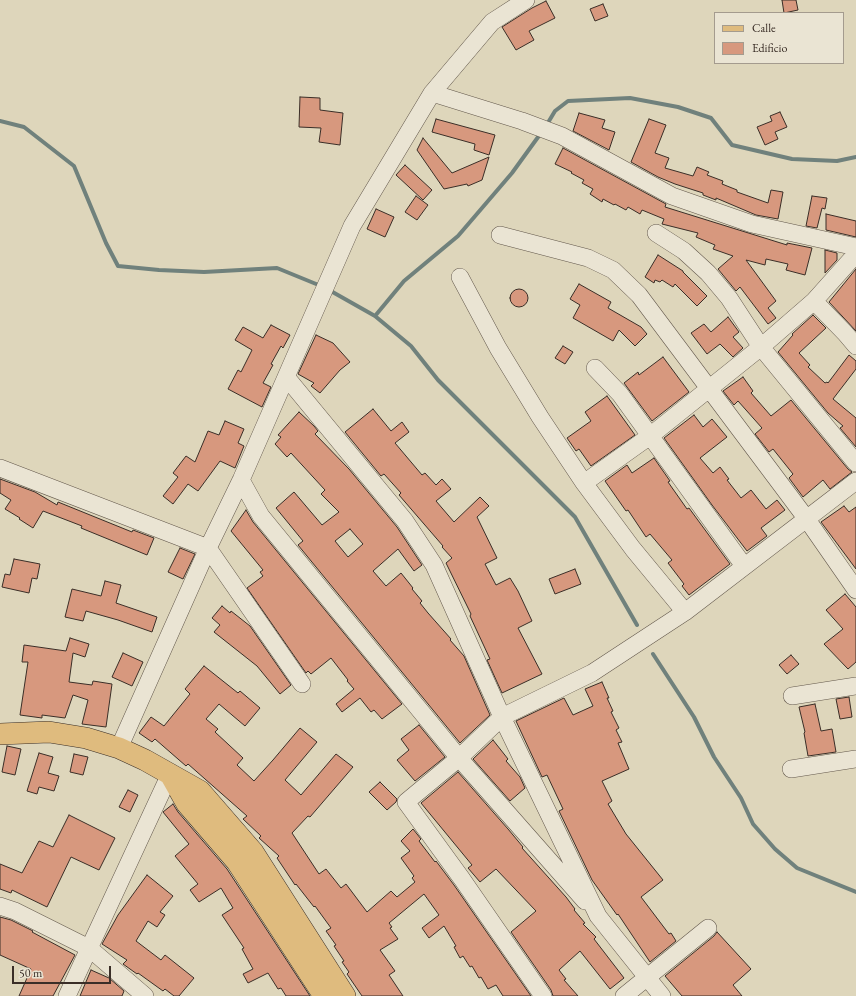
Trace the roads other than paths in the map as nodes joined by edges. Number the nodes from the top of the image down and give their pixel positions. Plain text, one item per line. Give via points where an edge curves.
1 (526, 0) edge
2 (432, 93) junction
3 (656, 233) dead end
4 (500, 235) dead end
5 (856, 247) edge
6 (856, 254) edge
7 (460, 277) dead end
8 (814, 301) junction
9 (856, 346) edge
10 (761, 347) junction
11 (595, 368) dead end
12 (287, 378) junction
13 (710, 388) junction
14 (650, 436) junction
15 (856, 462) edge
16 (0, 468) edge
17 (241, 480) junction
18 (856, 481) edge
19 (584, 483) junction
20 (806, 518) junction
21 (208, 548) junction
22 (744, 566) junction
23 (856, 590) edge
24 (685, 612) junction
25 (302, 684) dead end
26 (856, 686) edge
27 (792, 696) dead end
28 (502, 717) junction
29 (0, 734) edge
30 (119, 748) junction
31 (459, 758) junction
32 (856, 759) edge
33 (791, 769) dead end
34 (170, 774) junction
35 (0, 906) edge
36 (598, 916) junction
37 (708, 928) dead end
38 (89, 948) junction
39 (318, 971) junction
40 (649, 978) junction
41 (67, 996) edge
42 (145, 996) edge
43 (324, 996) edge
44 (344, 996) edge
45 (543, 996) edge
46 (624, 996) edge
47 (662, 996) edge

1 - 2 street via 492,22
2 - 5 street via 522,120 562,136 672,196 752,224
2 - 12 street via 352,226
3 - 10 street via 684,251 708,273 729,298
4 - 13 street via 588,258 613,270 639,295
6 - 8 street
7 - 19 street via 524,392
8 - 9 street
8 - 10 street
10 - 13 street
10 - 15 street
11 - 14 street via 620,394
12 - 17 street
12 - 28 street via 405,521 434,565
13 - 14 street
13 - 20 street
14 - 19 street
14 - 22 street
16 - 21 street
17 - 21 street
17 - 31 street via 261,516
18 - 20 street
19 - 24 street via 633,549
20 - 22 street
20 - 23 street
21 - 25 street
21 - 30 street
22 - 24 street
24 - 28 street via 592,672
26 - 27 street
28 - 31 street
28 - 36 street
29 - 30 main road via 49,732 86,738
30 - 34 main road
31 - 36 street
31 - 45 street via 406,802
32 - 33 street
34 - 38 street
34 - 39 main road via 187,804 237,862
35 - 38 street
36 - 40 street
37 - 40 street
38 - 41 street
38 - 42 street
39 - 43 main road
39 - 44 main road
40 - 46 street
40 - 47 street

